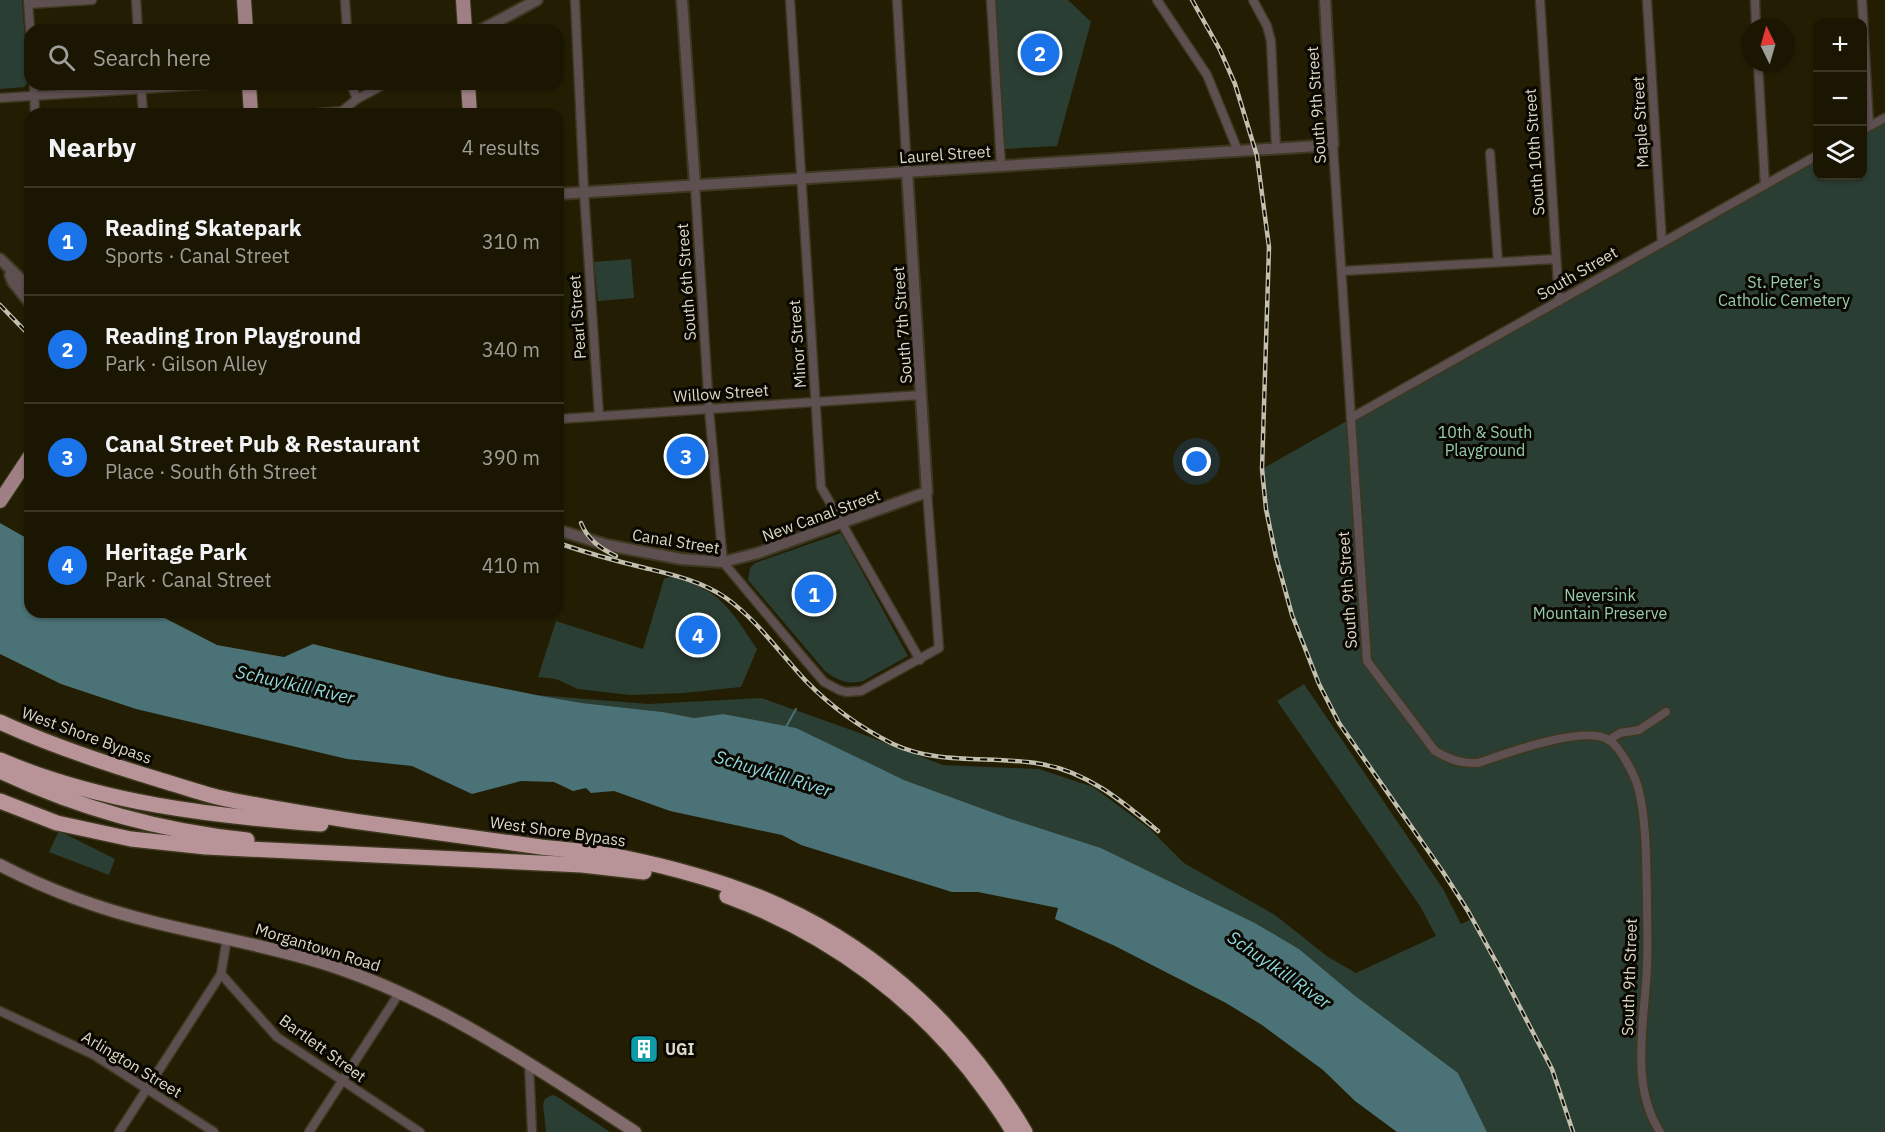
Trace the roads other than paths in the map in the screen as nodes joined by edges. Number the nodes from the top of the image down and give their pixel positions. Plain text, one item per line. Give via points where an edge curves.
1 (92, 0) edge
2 (136, 0) edge
3 (244, 0) edge
4 (345, 0) edge
5 (463, 0) edge
6 (537, 0) edge
7 (575, 0) edge
8 (682, 0) edge
9 (790, 0) edge
10 (897, 0) edge
11 (991, 0) edge
12 (1157, 0) edge
13 (1253, 0) edge
14 (1324, 0) edge
15 (1540, 0) edge
16 (1647, 0) edge
17 (1755, 0) edge
18 (1862, 0) edge
19 (29, 2) edge
20 (1756, 18) edge
21 (30, 24) edge
22 (138, 24) edge
23 (246, 24) edge
24 (347, 24) edge
25 (465, 24) edge
26 (492, 24) edge
27 (1759, 72) edge
28 (35, 90) edge
29 (101, 90) edge
30 (141, 90) edge
31 (249, 90) edge
32 (353, 90) edge
33 (374, 90) edge
34 (468, 90) edge
35 (35, 95) junction
36 (0, 98) edge
37 (357, 99) junction
38 (35, 108) edge
39 (143, 108) edge
40 (251, 108) edge
41 (346, 108) edge
42 (470, 108) edge
43 (1885, 118) edge
44 (1866, 126) edge
45 (1867, 127) edge
46 (1333, 145) junction
47 (1276, 148) junction
48 (1238, 151) junction
49 (1490, 153) dead end
50 (1813, 158) edge
51 (1001, 166) junction
52 (907, 171) junction
53 (800, 178) junction
54 (694, 185) junction
55 (1765, 185) junction
56 (584, 192) junction
57 (564, 194) edge
58 (1662, 243) junction
59 (0, 259) edge
60 (1556, 259) junction
61 (1498, 262) junction
62 (8, 269) junction
63 (1342, 271) junction
64 (24, 283) edge
65 (24, 295) edge
66 (1559, 301) junction
67 (921, 395) junction
68 (816, 401) junction
69 (710, 409) junction
70 (599, 416) junction
71 (1351, 418) junction
72 (564, 419) edge
73 (24, 465) edge
74 (927, 492) junction
75 (0, 501) edge
76 (841, 523) junction
77 (564, 532) edge
78 (723, 562) junction
79 (939, 648) joint
80 (920, 660) junction
81 (1666, 711) dead end
82 (0, 722) edge
83 (1609, 740) junction
84 (0, 760) edge
85 (0, 771) edge
86 (0, 801) edge
87 (437, 832) junction
88 (426, 858) junction
89 (0, 865) edge
90 (227, 938) junction
91 (221, 974) junction
92 (400, 992) junction
93 (0, 1011) edge
94 (529, 1064) junction
95 (342, 1082) junction
96 (147, 1088) junction
97 (119, 1132) edge
98 (214, 1132) edge
99 (309, 1132) edge
100 (420, 1132) edge
101 (532, 1132) edge
102 (635, 1132) edge
103 (1013, 1132) edge
104 (1025, 1132) edge
105 (1660, 1132) edge

1 - 19 street
2 - 22 street
3 - 23 main road
4 - 24 street
5 - 25 main road
6 - 26 street
7 - 56 street, Pearl Street
8 - 54 street, South 6th Street
9 - 53 street, Minor Street
10 - 52 street, South 7th Street
11 - 51 street
12 - 48 street via 1207,75
13 - 47 street via 1271,41
14 - 46 street, South 9th Street
15 - 60 street, South 10th Street
16 - 58 street, Maple Street
17 - 20 street
18 - 44 street
19 - 21 street
27 - 55 street
28 - 35 street
29 - 35 street
30 - 39 street
31 - 40 main road
32 - 37 street
33 - 37 street
34 - 42 main road
35 - 36 street
35 - 38 street
37 - 41 street
43 - 45 street
46 - 47 street, Laurel Street
46 - 63 street, South 9th Street
47 - 48 street, Laurel Street
48 - 51 street, Laurel Street
49 - 61 street
50 - 55 street, South Street
51 - 52 street, Laurel Street
52 - 53 street, Laurel Street
52 - 67 street, South 7th Street
53 - 54 street, Laurel Street
53 - 68 street, Minor Street
54 - 56 street, Laurel Street
54 - 69 street, South 6th Street
55 - 58 street, South Street
56 - 57 street, Laurel Street
56 - 70 street, Pearl Street
58 - 66 street, South Street
59 - 62 street
60 - 61 street
60 - 66 street, South 10th Street
61 - 63 street
62 - 64 street
62 - 65 street
63 - 71 street, South 9th Street
66 - 71 street, South Street
67 - 68 street, Willow Street
67 - 74 street, South 7th Street
68 - 69 street, Willow Street
68 - 76 street, Minor Street via 821,487
69 - 70 street, Willow Street
69 - 78 street, South 6th Street
70 - 72 street, Willow Street
71 - 83 street, South 9th Street via 1367,661 1436,751 1466,764 1570,737
73 - 75 main road
74 - 76 street, New Canal Street
74 - 79 street, South 7th Street
76 - 78 street, New Canal Street via 758,554
76 - 80 street, Minor Street
77 - 78 street, Canal Street via 607,545 681,559
78 - 80 street, Canal Street via 812,668 838,690 861,691
79 - 80 street, Canal Street
81 - 83 street via 1639,730 1620,733
82 - 87 highway, West Shore Bypass via 120,768 216,796
83 - 105 street, South 9th Street via 1625,759 1642,808 1647,967 1642,1066 1646,1101
84 - 87 highway via 75,788 163,806
85 - 88 highway via 79,804 169,828
86 - 88 highway, West Shore Bypass via 57,823 131,839 206,847
87 - 104 highway, West Shore Bypass via 617,856 681,871 779,905 861,953 940,1018 1006,1100
88 - 103 highway, West Shore Bypass via 631,870 696,885 777,917 851,960 893,991 970,1070
89 - 90 main road, Morgantown Road via 104,908
90 - 91 street
90 - 92 main road, Morgantown Road via 304,957
91 - 95 street, Bartlett Street via 277,1037
91 - 96 street
92 - 94 main road, Morgantown Road via 471,1028
92 - 95 street
93 - 96 street, Arlington Street via 94,1055
94 - 101 street
94 - 102 main road, Morgantown Road
95 - 99 street
95 - 100 street, Bartlett Street
96 - 97 street
96 - 98 street, Arlington Street

